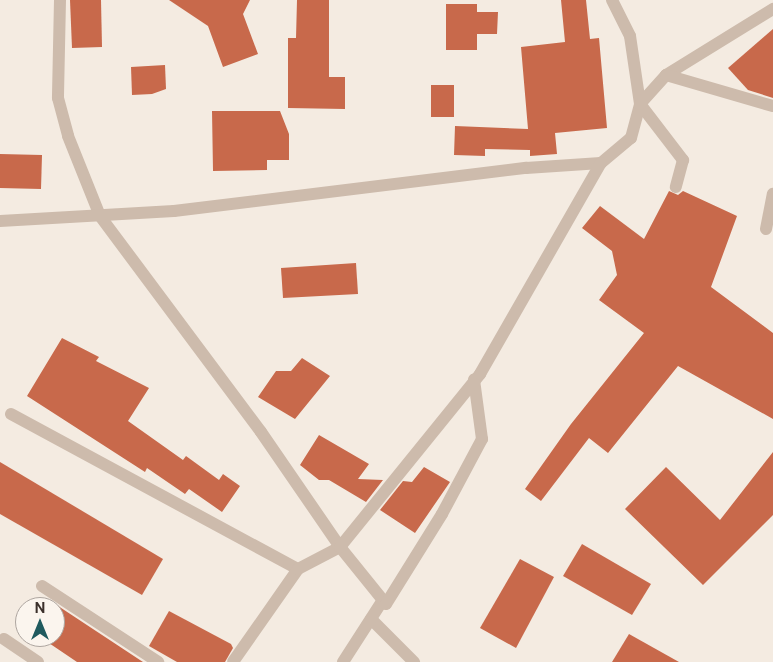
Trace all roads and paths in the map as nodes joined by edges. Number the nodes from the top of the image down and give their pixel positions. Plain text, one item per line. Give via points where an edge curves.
1 (60, 0) edge
2 (612, 0) edge
3 (773, 9) edge
4 (666, 75) junction
5 (640, 104) junction
6 (773, 106) edge
7 (601, 163) junction
8 (676, 187) dead end
9 (773, 194) edge
10 (100, 216) junction
11 (0, 221) edge
12 (766, 229) dead end
13 (474, 380) junction
14 (11, 414) dead end
15 (340, 547) junction
16 (298, 568) junction
17 (42, 586) dead end
18 (383, 600) junction
19 (371, 619) junction
20 (4, 639) dead end
21 (141, 657) edge
22 (38, 662) edge
23 (158, 662) edge
24 (233, 662) edge
25 (343, 662) edge
26 (414, 662) edge

1 - 10 street via 58,98 68,136
2 - 5 street via 630,36
3 - 4 street
4 - 5 street
4 - 6 street
5 - 7 street via 631,138
5 - 8 street via 683,160
7 - 10 street via 526,168 174,211
7 - 13 street
9 - 12 street
10 - 11 street
10 - 15 street via 261,432
13 - 15 street
13 - 18 street via 482,439 442,514 386,604
14 - 16 street
15 - 16 street
15 - 18 street
16 - 24 street
17 - 21 street
18 - 19 street
19 - 25 street
19 - 26 street
20 - 22 street
21 - 23 street

